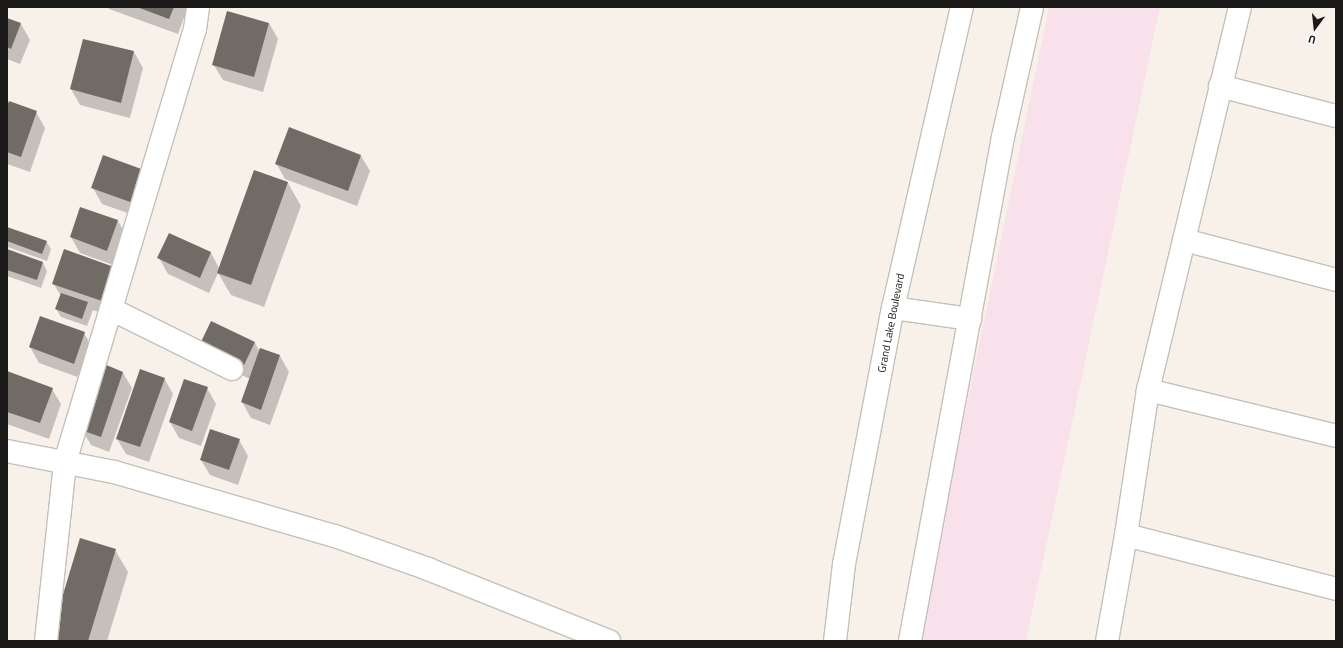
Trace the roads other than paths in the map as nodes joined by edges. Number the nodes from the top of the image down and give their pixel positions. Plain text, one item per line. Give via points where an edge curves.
1 (198, 7) edge
2 (962, 7) edge
3 (1032, 7) edge
4 (1240, 7) edge
5 (1220, 86) junction
6 (1336, 116) edge
7 (1184, 240) junction
8 (1336, 280) edge
9 (893, 308) junction
10 (111, 309) junction
11 (970, 319) junction
12 (232, 369) dead end
13 (1148, 390) junction
14 (1336, 436) edge
15 (7, 451) edge
16 (65, 462) junction
17 (1126, 535) junction
18 (1336, 589) edge
19 (46, 641) edge
20 (609, 641) edge
21 (836, 641) edge
22 (910, 641) edge
23 (1107, 641) edge

1 - 10 street via 195,29
2 - 9 street, Grand Lake Boulevard
3 - 11 street via 1003,137
4 - 5 street
5 - 6 street
5 - 7 street
7 - 8 street
7 - 13 street
9 - 11 street
9 - 21 street, Grand Lake Boulevard via 844,564
10 - 12 street
10 - 16 street
11 - 22 street
13 - 14 street
13 - 17 street
15 - 16 street
16 - 19 street
16 - 20 street via 114,472 335,536 428,569
17 - 18 street
17 - 23 street

